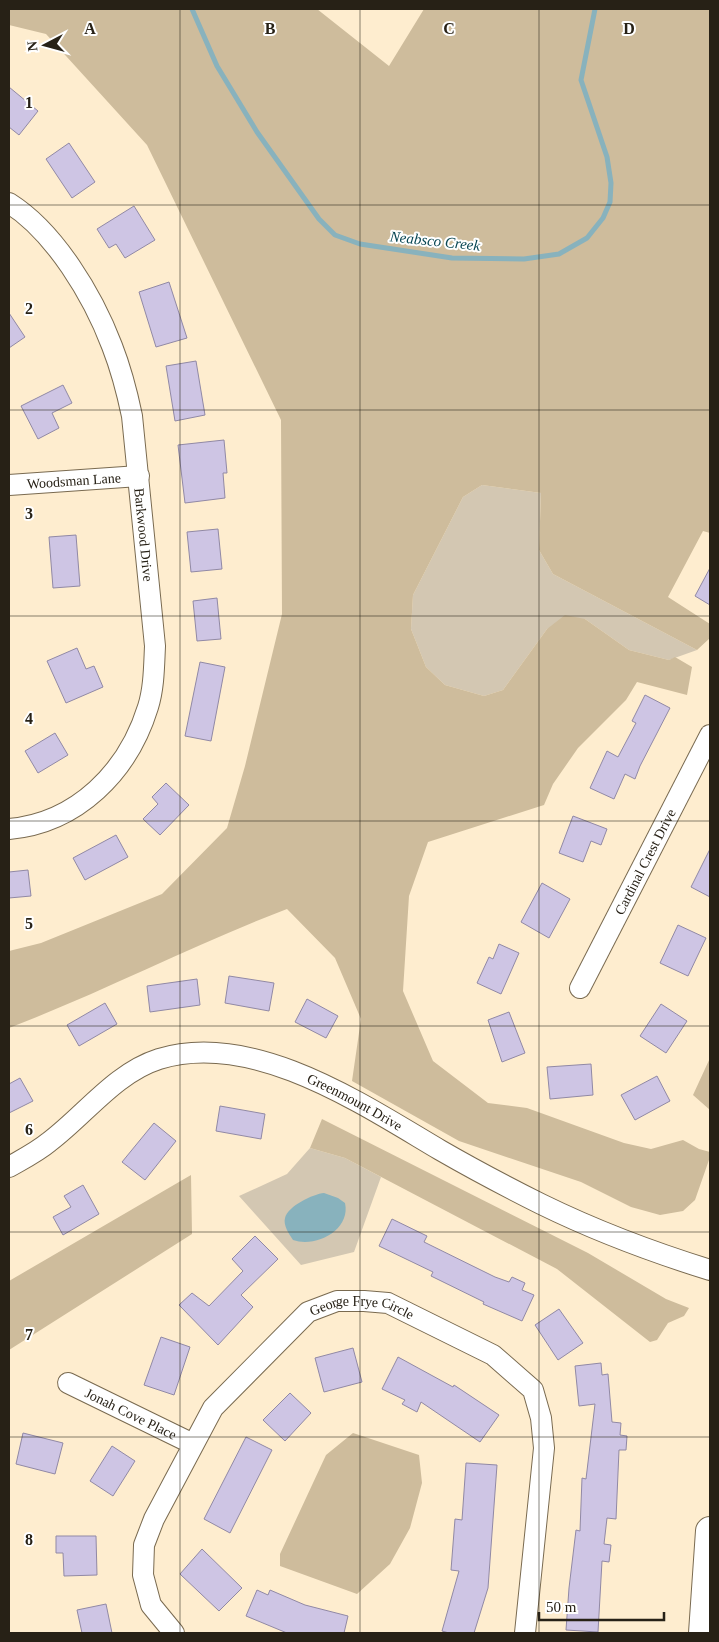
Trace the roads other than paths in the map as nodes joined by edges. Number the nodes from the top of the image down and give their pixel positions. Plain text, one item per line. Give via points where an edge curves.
1 (9, 203) edge
2 (139, 476) junction
3 (9, 485) edge
4 (710, 735) edge
5 (9, 829) edge
6 (580, 988) dead end
7 (9, 1167) edge
8 (710, 1270) edge
9 (68, 1383) dead end
10 (194, 1444) junction
11 (710, 1531) edge
12 (174, 1633) edge
13 (524, 1633) edge
14 (703, 1633) edge

1 - 2 street, Barkwood Drive via 56,247 98,313 124,381
2 - 3 street, Woodsman Lane
2 - 5 street, Barkwood Drive via 155,646 154,679 139,732 110,778 74,808 51,820
4 - 6 street, Cardinal Crest Drive
7 - 8 street, Greenmount Drive via 50,1142 135,1070 180,1054 227,1053 307,1078 347,1096 462,1163 542,1204 604,1233
9 - 10 street, Jonah Cove Place
10 - 12 street, George Frye Circle via 154,1519 144,1545 143,1575 151,1605
10 - 13 street, George Frye Circle via 213,1408 284,1335 308,1312 337,1300 388,1303 493,1355 533,1390 541,1418 544,1448
11 - 14 main road

